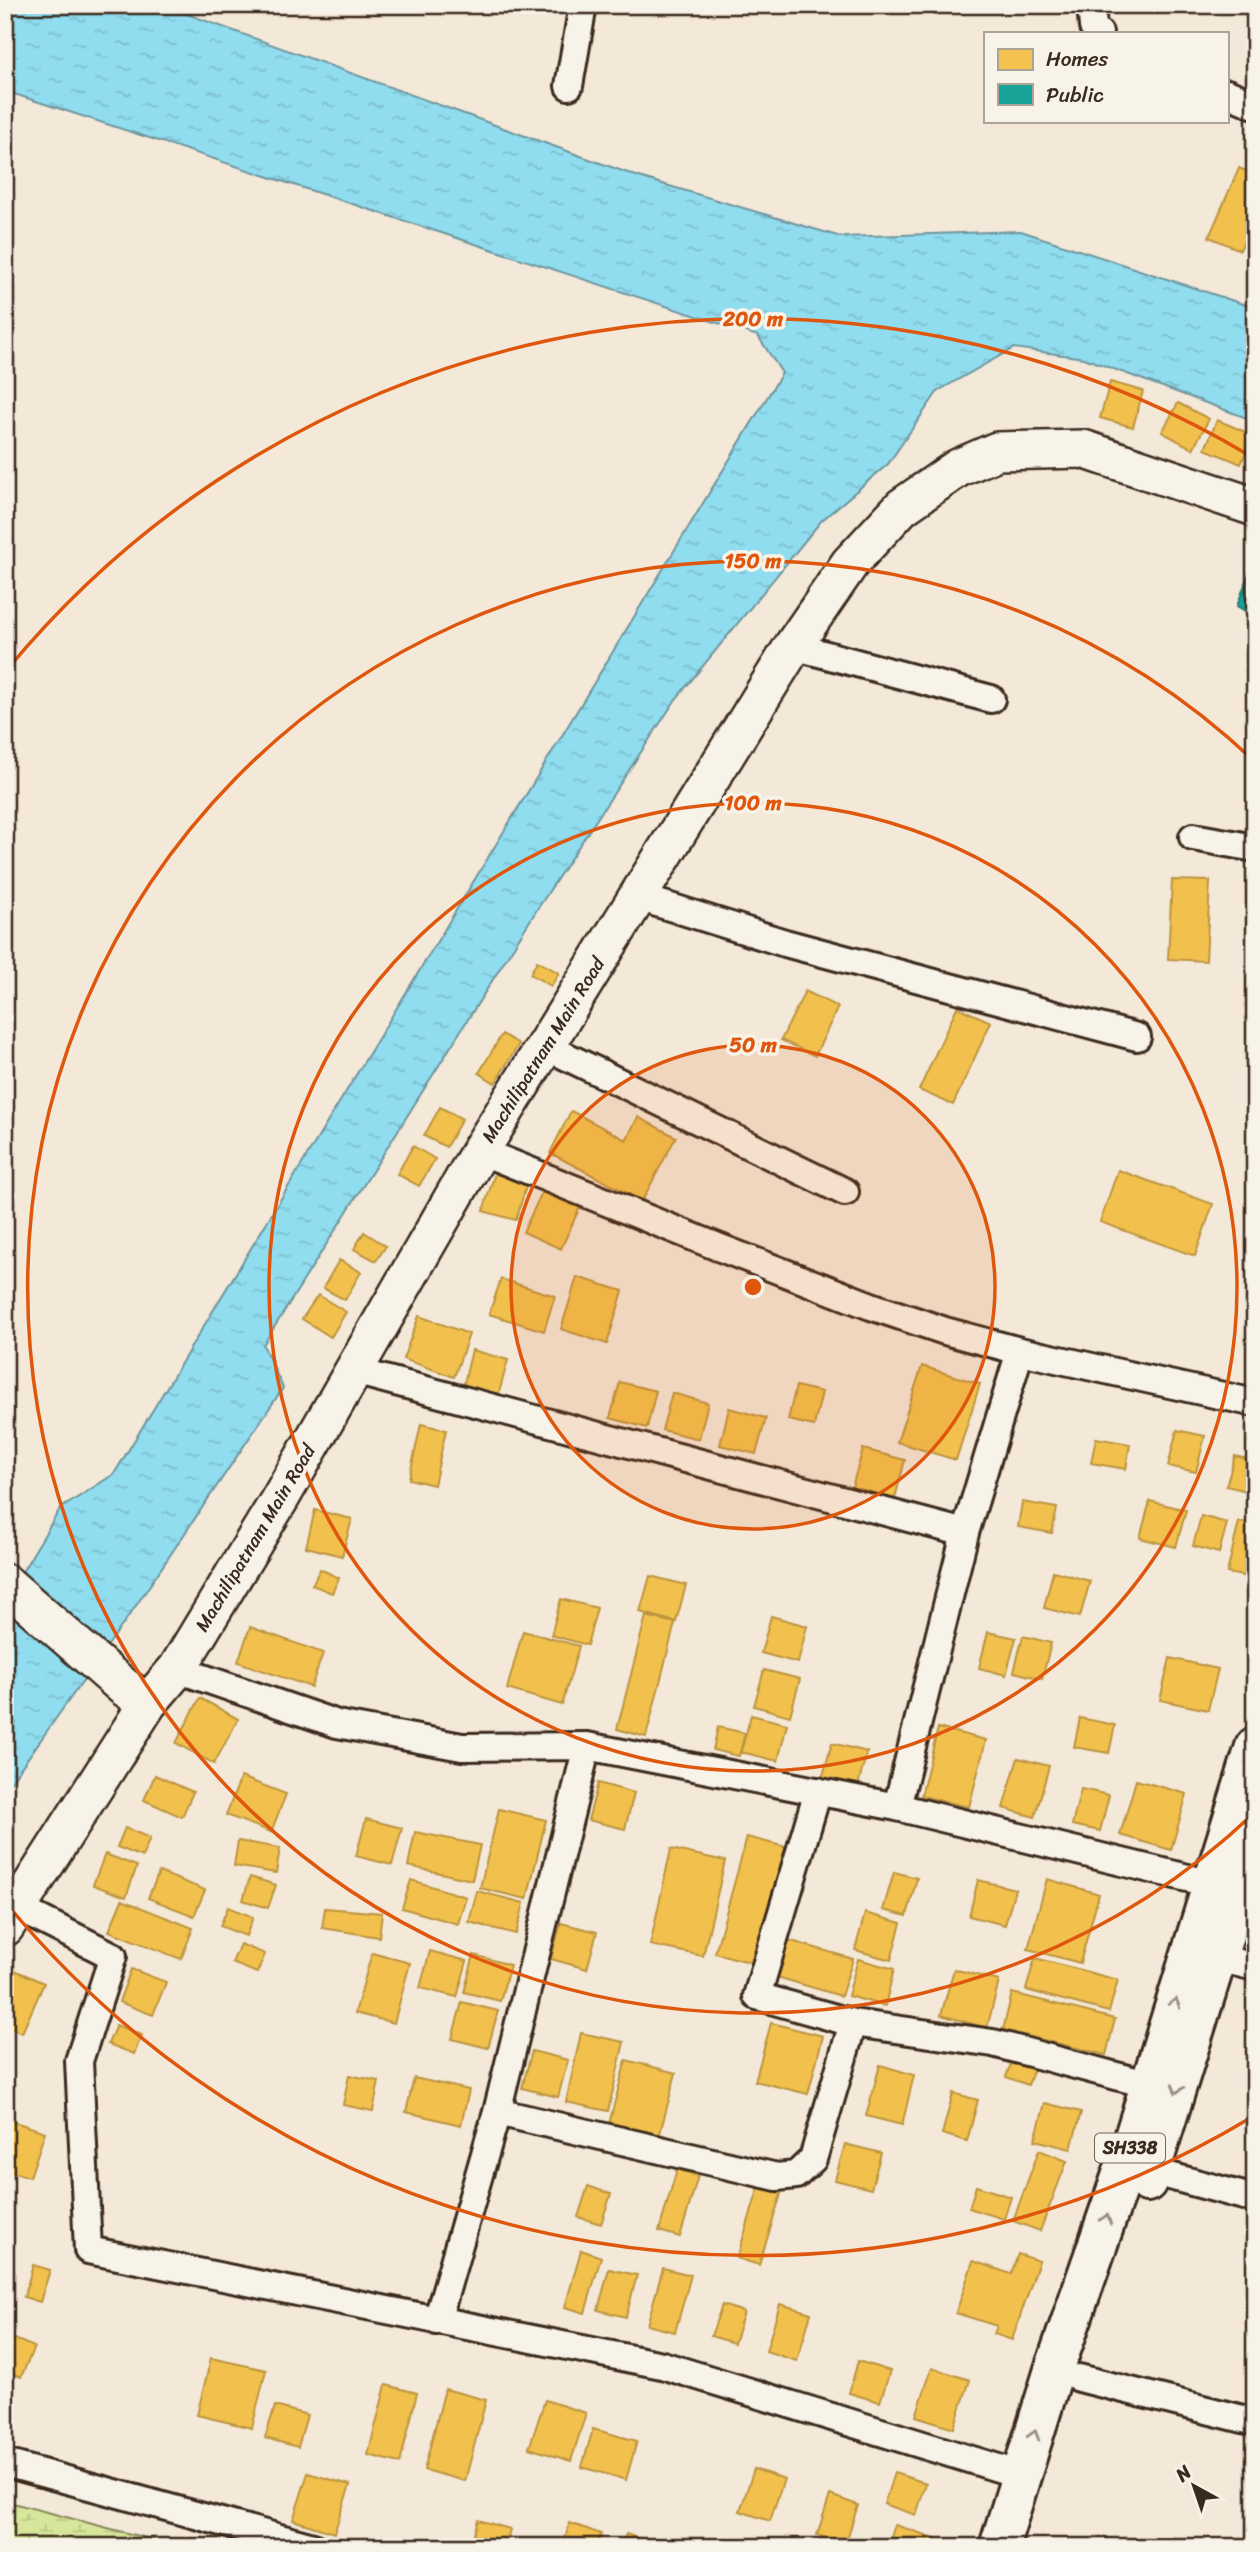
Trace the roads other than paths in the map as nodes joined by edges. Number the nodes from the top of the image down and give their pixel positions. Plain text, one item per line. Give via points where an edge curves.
1 (583, 5) edge
2 (1091, 5) edge
3 (1098, 32) edge
4 (569, 86) dead end
5 (1255, 507) edge
6 (793, 646) junction
7 (991, 699) dead end
8 (1193, 837) dead end
9 (1255, 848) edge
10 (638, 897) junction
11 (1137, 1037) dead end
12 (547, 1047) junction
13 (480, 1151) junction
14 (845, 1192) dead end
15 (1020, 1350) junction
16 (354, 1371) junction
17 (1255, 1403) edge
18 (965, 1534) junction
19 (7, 1586) edge
20 (177, 1669) junction
21 (136, 1695) junction
22 (587, 1746) junction
23 (1255, 1747) edge
24 (818, 1791) junction
25 (897, 1807) junction
26 (1255, 1836) edge
27 (1212, 1884) junction
28 (12, 1917) edge
29 (1218, 1958) junction
30 (1255, 1967) edge
31 (853, 2023) junction
32 (1150, 2085) junction
33 (497, 2112) junction
34 (1151, 2171) junction
35 (1255, 2199) edge
36 (437, 2321) junction
37 (1079, 2378) junction
38 (1255, 2422) edge
39 (5, 2463) edge
40 (1021, 2475) junction
41 (313, 2547) edge
42 (999, 2547) edge
43 (1027, 2547) edge

1 - 4 street
2 - 3 street via 1093,27
5 - 6 main road, Machilipatnam Main Road via 1083,449 997,451 958,468 902,507 850,563
6 - 7 street
6 - 10 main road, Machilipatnam Main Road
8 - 9 street
10 - 11 street via 785,943
10 - 12 main road, Machilipatnam Main Road
12 - 13 main road, Machilipatnam Main Road
12 - 14 street
13 - 15 street via 871,1306
13 - 16 main road, Machilipatnam Main Road
15 - 17 street
15 - 18 street
16 - 18 street
16 - 20 main road, Machilipatnam Main Road
18 - 25 street
19 - 21 main road
20 - 21 main road, Machilipatnam Main Road
20 - 22 street via 349,1726 462,1747
21 - 28 main road, Machilipatnam Main Road
22 - 24 street
22 - 33 street
23 - 27 main road, SH338
24 - 25 street
24 - 31 street via 757,1996
25 - 27 street
26 - 29 main road, SH338
32 -> 27 main road, SH338
28 - 36 street via 113,1956 79,2061 88,2250
29 - 30 street
29 -> 34 main road, SH338
31 - 32 street via 993,2043
31 - 33 street via 813,2159 796,2175 778,2177
40 -> 32 main road, SH338
33 - 36 street
34 - 35 street
34 - 37 main road, SH338
36 - 40 street via 662,2365
37 - 38 street
37 - 43 main road, SH338
39 - 41 street
40 - 42 main road, SH338

